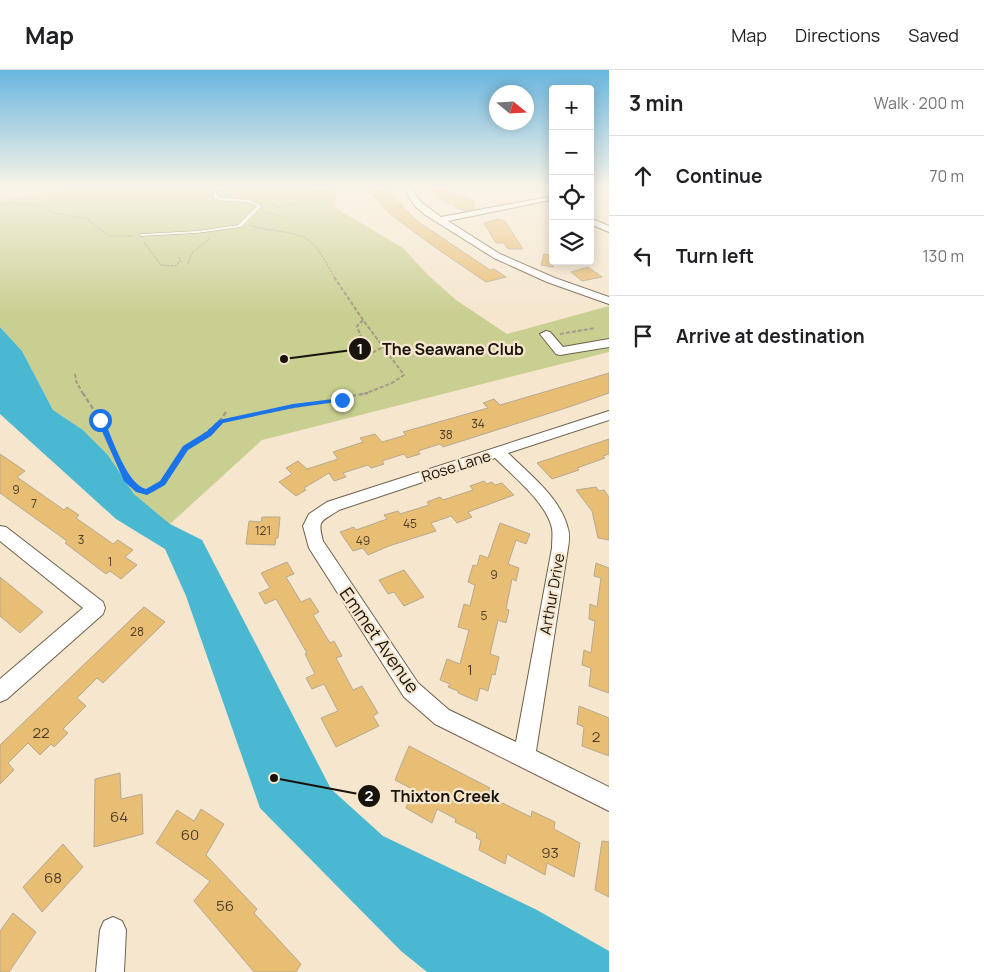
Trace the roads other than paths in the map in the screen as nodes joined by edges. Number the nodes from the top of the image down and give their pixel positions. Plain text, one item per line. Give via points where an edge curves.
1 (221, 229) edge
2 (453, 229) edge
3 (142, 235) road end
4 (609, 301) edge
5 (547, 335) road end
6 (609, 343) edge
7 (609, 415) edge
8 (498, 452) junction
9 (310, 526) joint
10 (0, 532) edge
11 (0, 692) edge
12 (524, 757) junction
13 (609, 799) edge
14 (113, 930) dead end
15 (110, 972) edge

1 - 3 lane
2 - 4 street via 522,268
5 - 6 street via 560,351
7 - 8 street, Rose Lane
8 - 9 street, Rose Lane via 333,506 315,518
8 - 12 street, Arthur Drive via 547,503 560,530 560,548
9 - 12 street, Emmet Avenue via 315,543 411,690 442,717
10 - 11 street via 96,608
12 - 13 street, Emmet Avenue
14 - 15 street

